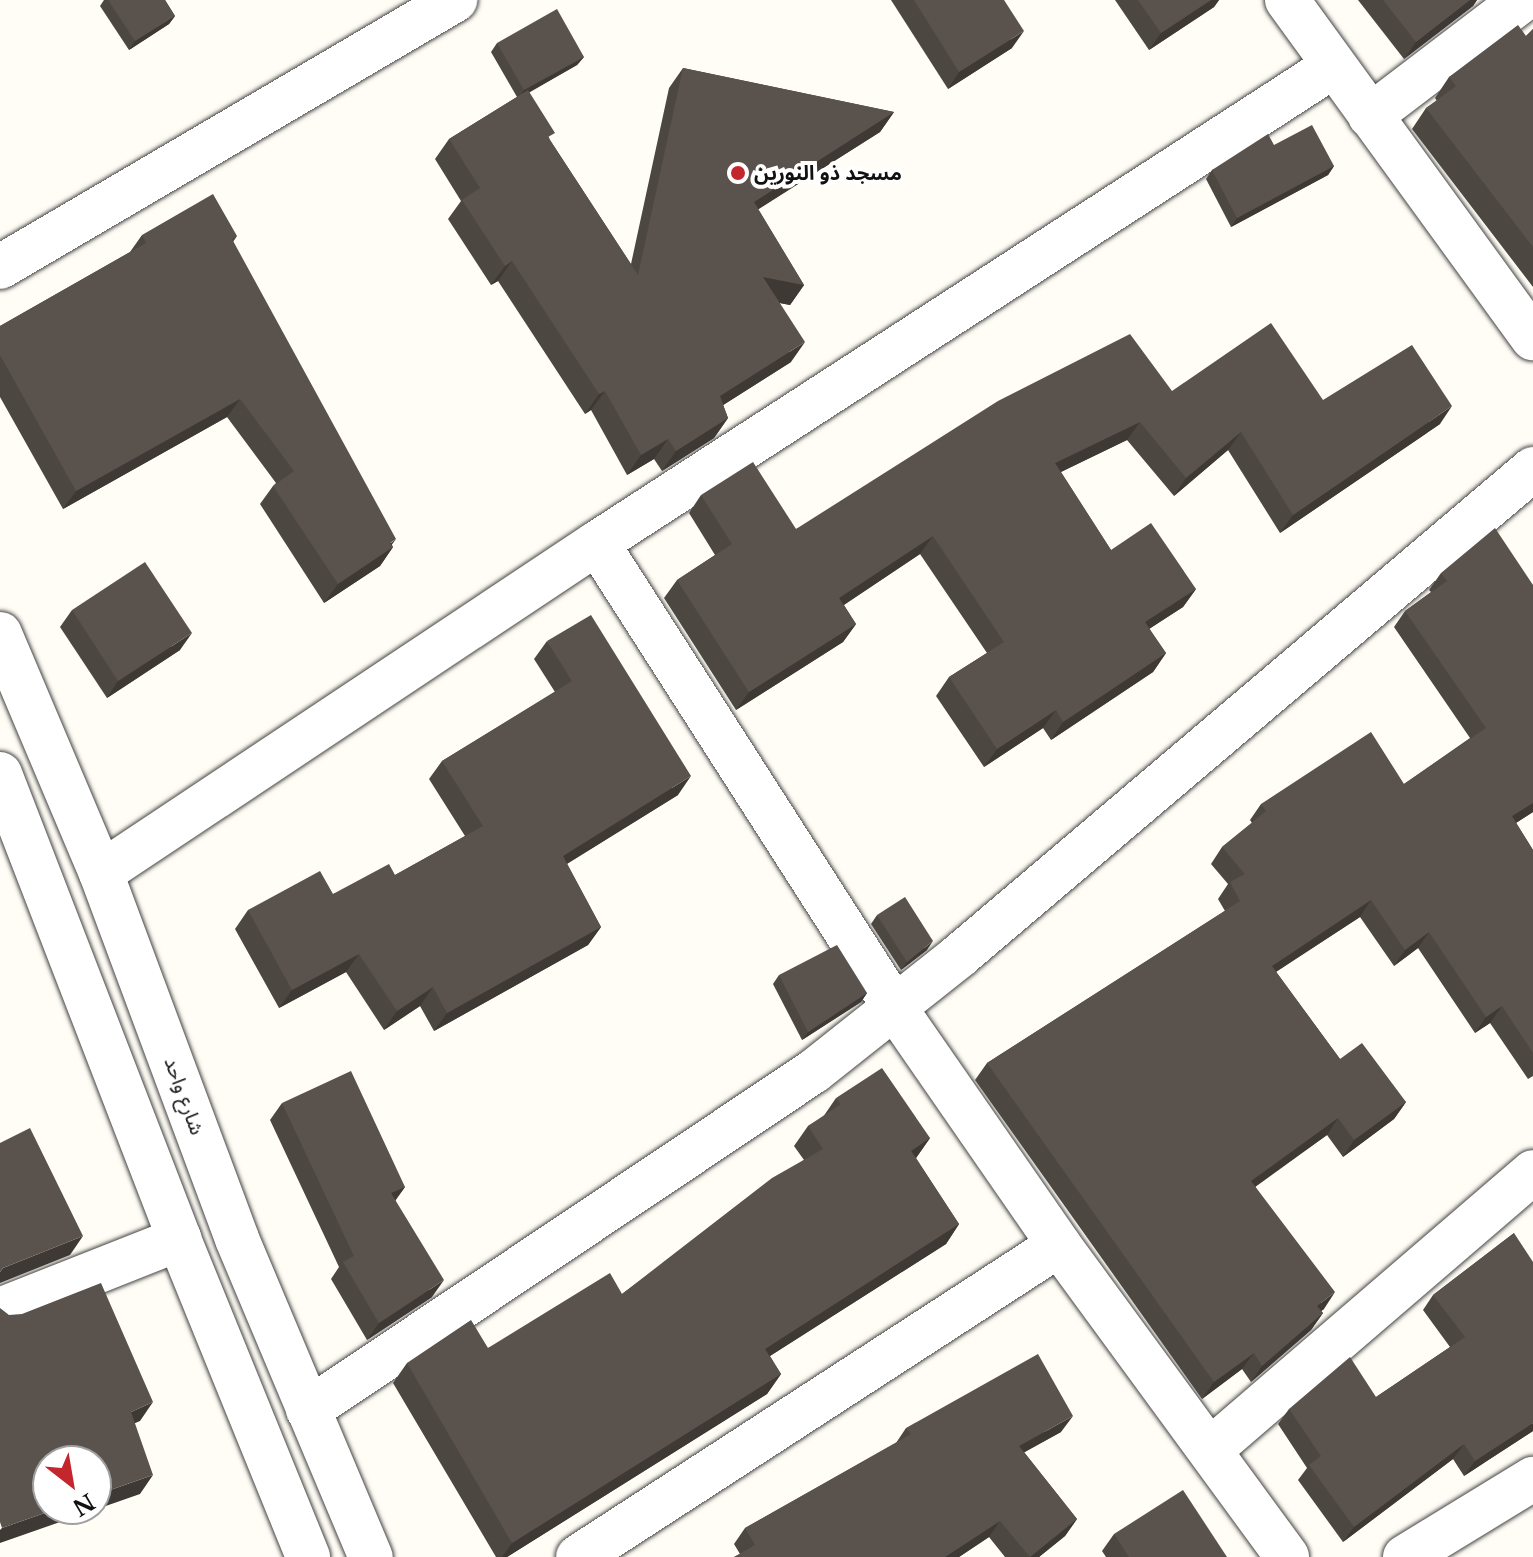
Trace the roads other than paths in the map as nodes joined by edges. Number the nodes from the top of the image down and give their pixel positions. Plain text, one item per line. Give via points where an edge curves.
1 (455, 0) edge
2 (1287, 0) edge
3 (1522, 0) edge
4 (1332, 67) junction
5 (1370, 116) junction
6 (0, 267) edge
7 (1533, 338) edge
8 (1533, 469) edge
9 (597, 543) junction
10 (0, 634) edge
11 (1, 779) edge
12 (101, 873) junction
13 (895, 1008) junction
14 (1533, 1172) edge
15 (179, 1239) junction
16 (1059, 1245) junction
17 (0, 1310) edge
18 (308, 1410) junction
19 (1210, 1450) junction
20 (1533, 1479) edge
21 (308, 1557) edge
22 (371, 1557) edge
23 (578, 1557) edge
24 (1287, 1557) edge
25 (1405, 1557) edge

1 - 6 street
2 - 4 street
3 - 5 street
4 - 5 street
4 - 9 street
5 - 7 street
8 - 13 street
9 - 12 street
9 - 13 street
10 - 12 street, شارع واحد
11 - 15 street
12 - 18 street, شارع واحد via 237,1239
13 - 16 street
13 - 18 street via 814,1071
14 - 19 street
15 - 17 street
15 - 21 street
16 - 19 street
16 - 23 street
18 - 22 street, شارع واحد
19 - 24 street
20 - 25 street

